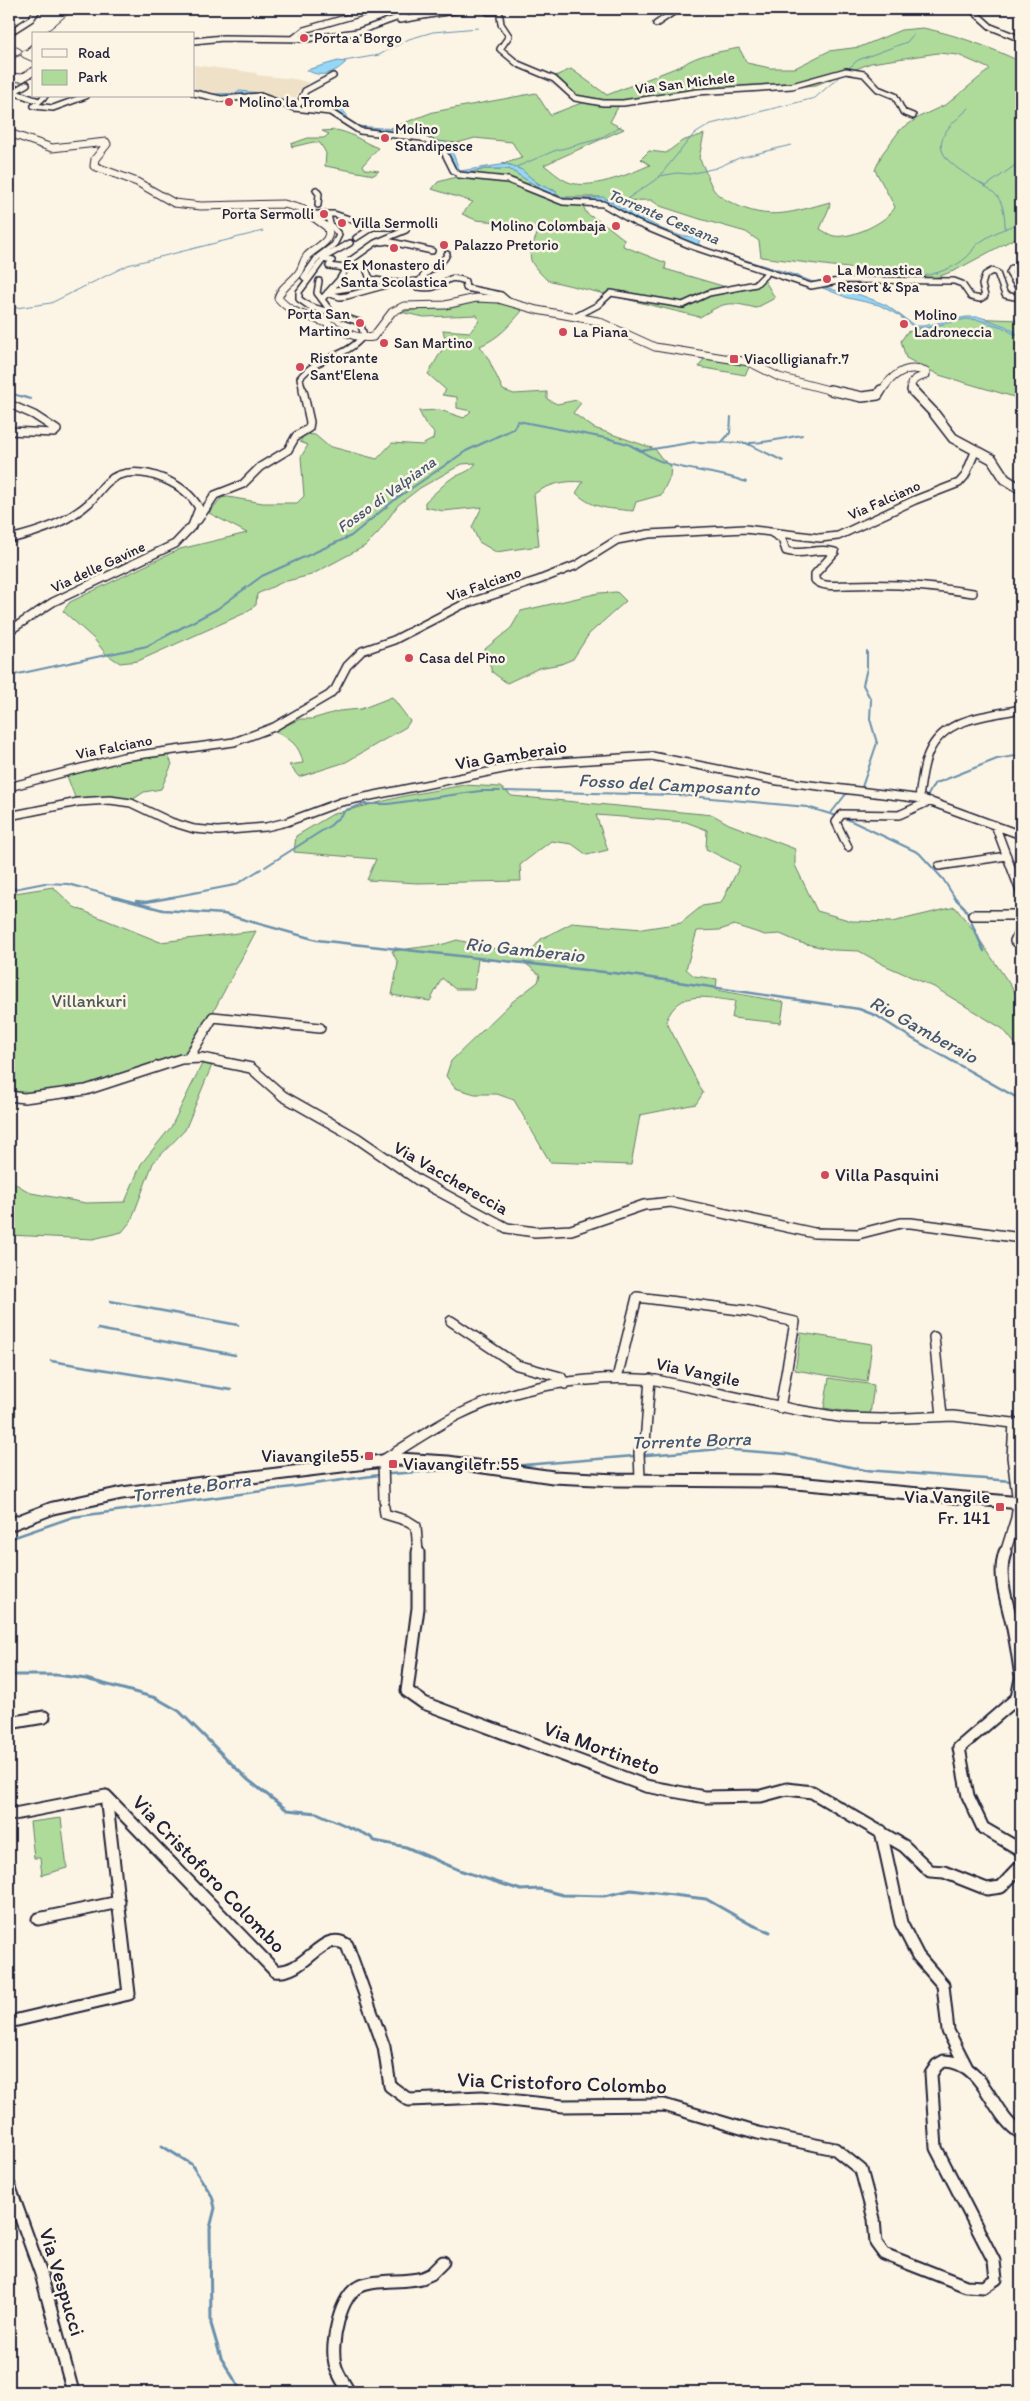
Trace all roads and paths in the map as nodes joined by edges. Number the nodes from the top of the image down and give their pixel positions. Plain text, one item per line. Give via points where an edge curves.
1 (38, 9) edge
2 (376, 9) edge
3 (464, 9) edge
4 (486, 9) edge
5 (678, 9) edge
6 (971, 9) edge
7 (499, 11) edge
8 (656, 24) dead end
9 (9, 32) edge
10 (294, 38) junction
11 (1021, 40) edge
12 (195, 41) edge
13 (9, 48) edge
14 (26, 55) edge
15 (32, 72) edge
16 (333, 76) dead end
17 (9, 77) edge
18 (27, 84) dead end
19 (195, 93) edge
20 (43, 98) edge
21 (80, 98) edge
22 (39, 101) junction
23 (296, 106) junction
24 (913, 116) dead end
25 (9, 133) edge
26 (316, 190) dead end
27 (318, 205) dead end
28 (311, 213) junction
29 (328, 222) junction
30 (372, 226) junction
31 (358, 237) dead end
32 (382, 242) dead end
33 (350, 243) dead end
34 (432, 251) dead end
35 (447, 254) dead end
36 (323, 259) junction
37 (345, 268) junction
38 (1021, 268) edge
39 (367, 271) dead end
40 (768, 273) junction
41 (308, 280) junction
42 (319, 281) dead end
43 (394, 283) junction
44 (418, 283) junction
45 (362, 286) dead end
46 (329, 292) junction
47 (1021, 294) edge
48 (322, 299) junction
49 (508, 301) junction
50 (332, 313) junction
51 (577, 316) junction
52 (360, 323) joint
53 (363, 338) junction
54 (9, 404) edge
55 (9, 431) edge
56 (975, 452) junction
57 (1021, 489) edge
58 (194, 523) junction
59 (768, 530) junction
60 (9, 539) edge
61 (973, 593) dead end
62 (9, 631) edge
63 (1021, 709) edge
64 (9, 787) edge
65 (919, 798) junction
66 (930, 800) junction
67 (9, 816) edge
68 (995, 826) junction
69 (1021, 835) edge
70 (848, 846) dead end
71 (1007, 856) junction
72 (939, 866) dead end
73 (1021, 894) edge
74 (973, 915) dead end
75 (1021, 915) edge
76 (1021, 929) edge
77 (1015, 941) dead end
78 (320, 1028) dead end
79 (189, 1057) junction
80 (9, 1096) edge
81 (1021, 1238) edge
82 (451, 1321) dead end
83 (934, 1337) dead end
84 (617, 1378) junction
85 (650, 1379) junction
86 (565, 1384) junction
87 (780, 1408) junction
88 (942, 1416) junction
89 (1017, 1424) edge
90 (409, 1445) junction
91 (383, 1460) junction
92 (416, 1460) junction
93 (640, 1479) junction
94 (1019, 1503) edge
95 (9, 1525) edge
96 (1021, 1678) edge
97 (44, 1716) dead end
98 (9, 1723) edge
99 (106, 1796) junction
100 (9, 1815) edge
101 (881, 1831) junction
102 (1021, 1850) edge
103 (1021, 1866) edge
104 (119, 1902) junction
105 (38, 1919) dead end
106 (9, 2022) edge
107 (967, 2068) junction
108 (1021, 2133) edge
109 (9, 2184) edge
110 (443, 2262) dead end
111 (73, 2392) edge
112 (349, 2392) edge

1 - 9 street via 31,19
2 - 10 street via 304,30
3 - 10 street via 407,16 334,38
4 - 7 street via 488,12
5 - 8 street
6 - 11 street via 991,27
7 - 24 street, Via San Michele via 501,24 509,36 500,49 518,64 554,79 567,92 582,100 623,103 697,92 792,86 846,70 869,78 872,84 894,95 900,100 903,112
10 - 12 street
13 - 14 street
15 - 17 street via 22,78
16 - 23 street via 305,91
18 - 22 street via 13,92
19 - 23 street via 222,98 260,96
20 - 22 street
21 - 22 street via 46,109 34,106
23 - 40 street via 330,112 363,131 430,142 444,151 459,175 508,180 563,202 603,204 636,223 686,244
25 - 28 street via 52,148 107,142 94,159 94,166 142,184 168,201 201,206 280,204
26 - 27 street
28 - 29 street
28 - 29 street
29 - 30 street via 334,214
29 - 41 street via 339,235 334,245 313,263 304,278
29 - 53 street via 328,240 307,256 299,272 282,288 278,298 298,313
30 - 31 street
30 - 37 street via 402,227 406,230 375,243
32 - 34 street
33 - 36 street
35 - 44 street via 445,260 431,268
36 - 37 street via 332,261 329,266
36 - 41 street
37 - 46 street
38 - 47 street via 1012,268 1009,273
39 - 43 street via 370,279
40 - 47 street via 811,286 844,280 954,281 962,284 971,297 980,299 985,296 982,285 985,275 992,271 997,273 1005,295 1015,297
40 - 51 street via 756,284 710,293 684,306 611,293 600,304
41 - 50 street via 300,292 300,302
42 - 48 street via 318,292
43 - 44 street
43 - 46 street via 384,283 353,295 335,297
44 - 49 street via 419,288 430,288 444,278 453,278 465,281 466,288 501,295
45 - 46 street
46 - 48 street
48 - 50 street
49 - 51 street via 537,310
49 - 53 street via 476,298 445,305 404,306 392,312 373,337
50 - 52 street
51 - 56 street via 603,322 652,346 744,360 793,382 862,397 878,395 889,379 897,374 923,370 926,375 910,384 912,394 933,412 953,438
52 - 53 street via 364,330
53 - 58 street, Via delle Gavine via 348,353 311,366 300,378 310,426 296,436 284,453 260,466 243,484 215,495
54 - 55 street via 56,430 54,433
56 - 57 street via 992,460 1005,479
56 - 59 street, Via Falciano via 960,482 843,534 820,538
58 - 60 street via 199,508 186,492 153,474 130,472 106,483 86,505 62,519
58 - 62 street, Via delle Gavine via 175,544 54,602
59 - 61 street via 785,541 786,551 791,553 822,548 835,552 816,574 818,583 935,587
59 - 64 street, Via Falciano via 649,534 617,540 577,565 462,605 394,640 362,651 351,661 329,696 264,732 219,746 98,762
63 - 65 street via 959,721 937,736 926,757
65 - 66 street, Via Gamberaio
65 - 67 street, Via Gamberaio via 778,781 652,756 528,764 341,802 266,827 218,831 194,829 131,804 110,800 78,802
66 - 68 street, Via Gamberaio
66 - 70 street via 899,815 842,814 836,822
68 - 69 street, Via Gamberaio
68 - 71 street
71 - 72 street
71 - 73 street
74 - 75 street
76 - 77 street
78 - 79 street via 213,1017
79 - 80 street, Via Vacchereccia via 86,1090 24,1098
79 - 81 street, Via Vacchereccia via 251,1068 283,1096 356,1138 418,1180 513,1230 571,1230 644,1205 671,1202 814,1233 858,1234 911,1223
82 - 86 street via 508,1360 527,1369 562,1377
83 - 88 street
84 - 85 street, Via Vangile
84 - 86 street, Via Vangile
84 - 87 street via 636,1297 748,1311 794,1322
85 - 87 street, Via Vangile
85 - 93 street
86 - 90 street, Via Vangile via 520,1393 471,1409
87 - 88 street, Via Vangile via 860,1420 894,1421
88 - 89 street, Via Vangile
89 - 94 street via 1012,1457
90 - 91 street, Via Vangile
90 - 92 street
91 - 92 street, Via Vangile
91 - 95 street, Via Vangile via 122,1493 53,1508
91 - 101 street, Via Mortineto via 385,1514 416,1526 420,1558 416,1636 408,1691 424,1703 646,1786 705,1796 761,1796 798,1789 812,1792
92 - 93 street, Via Vangile via 553,1477
93 - 94 street, Via Vangile via 773,1481
94 - 96 street via 1002,1561 1006,1602
96 - 102 street via 1017,1698 959,1748 968,1796 983,1828
97 - 98 street
99 - 100 street, Via Cristoforo Colombo
99 - 104 street
99 - 107 street, Via Cristoforo Colombo via 275,1972 292,1971 329,1941 347,1945 384,2047 390,2086 409,2100 482,2097 563,2106 664,2105 758,2133 835,2149 861,2170 874,2220 876,2243 884,2254 966,2286 984,2287 996,2279 994,2261 936,2148 931,2074 936,2064 943,2060
101 - 103 street, Via Mortineto via 904,1846 930,1871 944,1872 987,1889 1001,1887
101 - 107 street via 901,1923 918,1956 943,1985 948,2031
104 - 105 street
104 - 106 street via 129,1994
107 - 108 street, Via Cristoforo Colombo via 987,2090 1008,2124
109 - 111 street, Via Vespucci via 41,2274
110 - 112 street via 428,2276 361,2286 351,2291 340,2315 334,2355 334,2364

